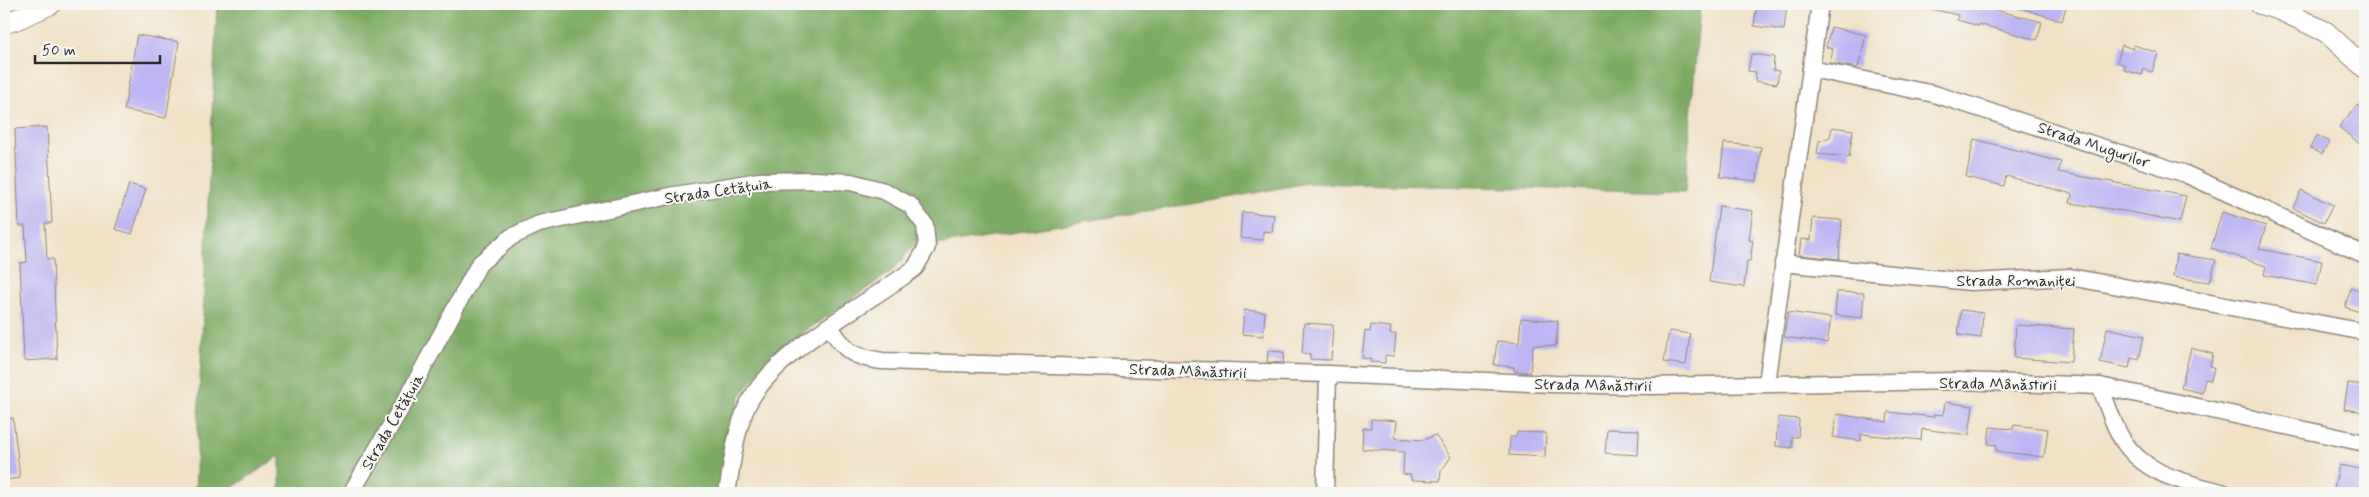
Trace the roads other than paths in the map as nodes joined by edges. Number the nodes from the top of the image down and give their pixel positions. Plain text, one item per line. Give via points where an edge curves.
1 (51, 4) edge
2 (1820, 4) edge
3 (2260, 4) edge
4 (4, 23) edge
5 (2365, 68) edge
6 (1811, 69) junction
7 (2365, 255) edge
8 (1783, 263) junction
9 (830, 327) junction
10 (2365, 332) edge
11 (1328, 374) junction
12 (1767, 383) junction
13 (2100, 386) junction
14 (2365, 443) edge
15 (351, 493) edge
16 (727, 493) edge
17 (1325, 493) edge
18 (2224, 493) edge

1 - 4 street
2 - 6 street
3 - 5 street via 2326,32
6 - 7 street, Strada Mugurilor via 1934,94 2183,173
6 - 8 street
8 - 10 street, Strada Romaniței via 1971,282 2070,277
8 - 12 street
9 - 11 street, Strada Mânăstirii via 843,347 857,357 882,362
9 - 15 street, Strada Cetățuia via 915,268 927,248 925,225 910,205 884,191 851,182 759,181 669,196 539,224 510,237 480,264
9 - 16 street, Strada Cetățuia via 777,366 748,405
11 - 12 street, Strada Mânăstirii via 1649,386
11 - 17 street
12 - 13 street, Strada Mânăstirii via 1959,381
13 - 14 street, Strada Mânăstirii
13 - 18 street via 2122,438 2133,454 2163,476

